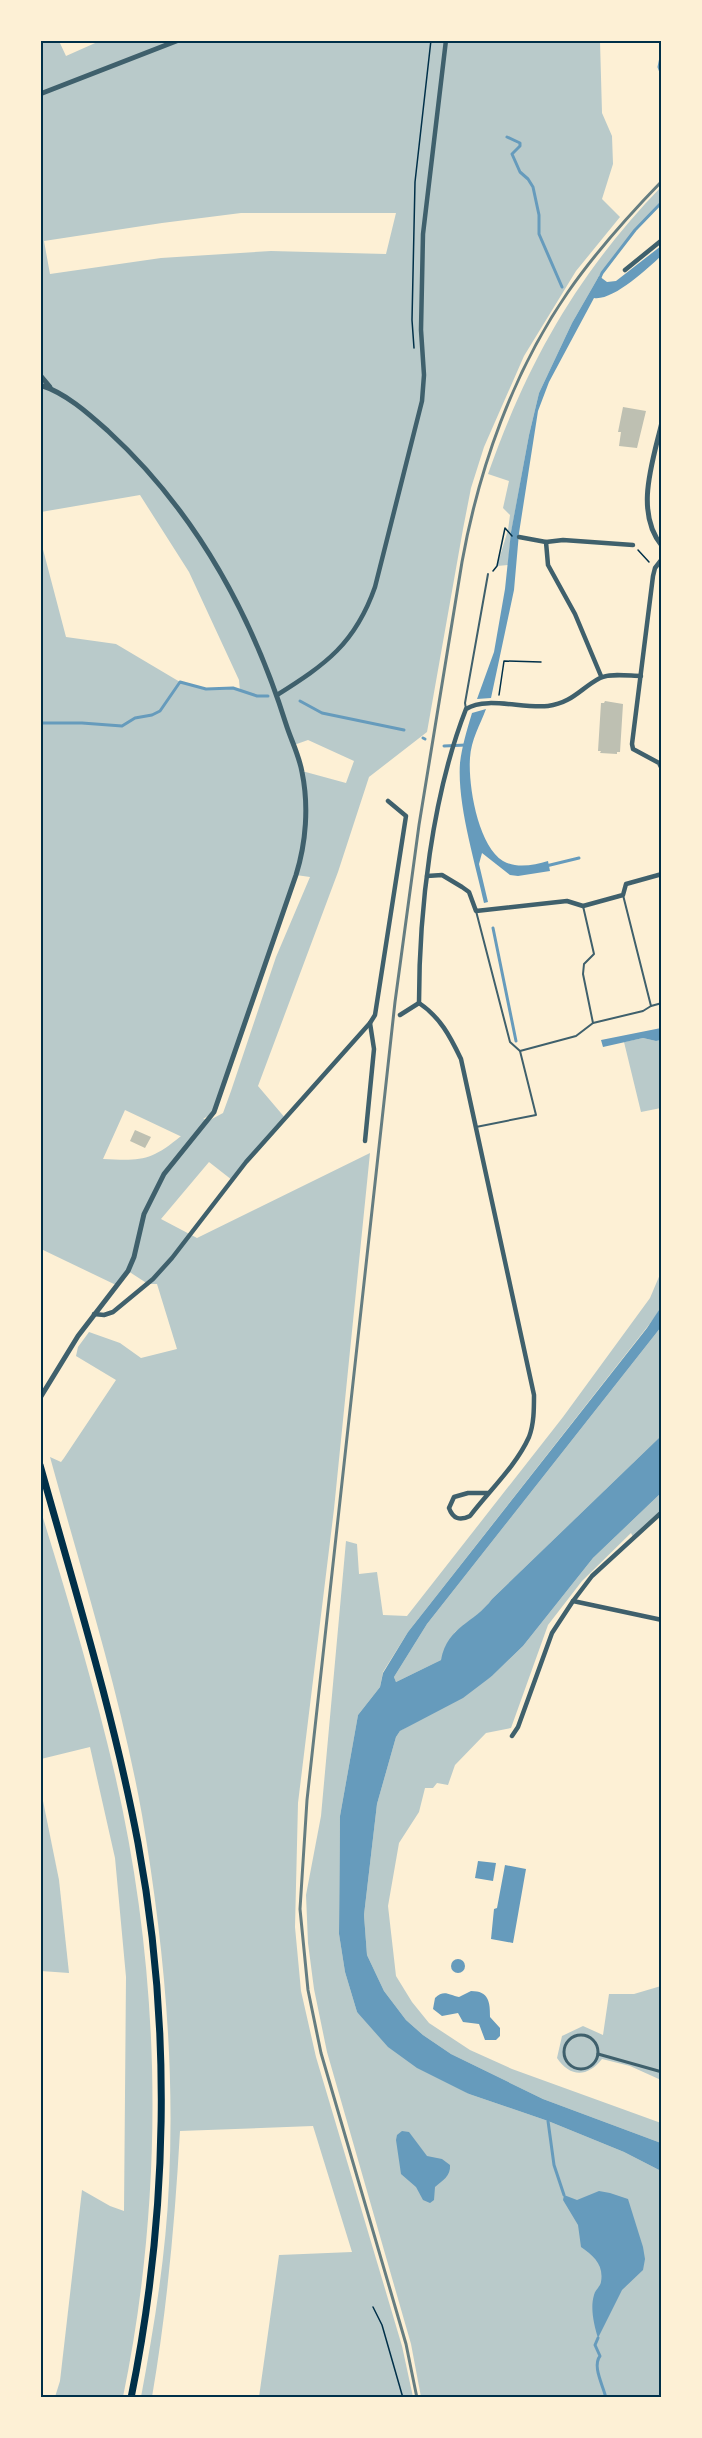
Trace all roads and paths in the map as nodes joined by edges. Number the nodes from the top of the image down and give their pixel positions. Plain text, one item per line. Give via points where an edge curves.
1 (179, 40) edge
2 (431, 40) edge
3 (446, 40) edge
4 (40, 93) edge
5 (662, 240) edge
6 (625, 270) dead end
7 (414, 351) dead end
8 (40, 375) edge
9 (40, 385) edge
10 (51, 388) junction
11 (662, 422) edge
12 (510, 536) dead end
13 (519, 537) dead end
14 (546, 542) junction
15 (633, 545) joint
16 (662, 546) edge
17 (662, 559) edge
18 (655, 568) junction
19 (488, 574) joint
20 (541, 662) dead end
21 (601, 676) junction
22 (641, 676) junction
23 (277, 695) junction
24 (498, 705) junction
25 (466, 709) junction
26 (662, 769) edge
27 (388, 801) dead end
28 (662, 874) edge
29 (427, 876) junction
30 (623, 895) junction
31 (583, 906) junction
32 (476, 911) junction
33 (419, 1003) junction
34 (662, 1003) edge
35 (651, 1005) junction
36 (400, 1015) dead end
37 (370, 1023) junction
38 (593, 1023) junction
39 (520, 1051) junction
40 (476, 1127) junction
41 (365, 1141) dead end
42 (94, 1314) junction
43 (40, 1398) edge
44 (40, 1465) edge
45 (488, 1493) junction
46 (662, 1512) edge
47 (573, 1601) junction
48 (662, 1620) edge
49 (512, 1736) dead end
50 (598, 2054) junction
51 (662, 2072) edge
52 (374, 2307) dead end
53 (131, 2397) edge
54 (403, 2397) edge

1 - 4 street
2 - 7 path via 415,182
3 - 23 street via 423,234 424,375 418,421 366,613 353,635 316,670
5 - 6 street
8 - 10 street
9 - 10 street
10 - 23 street via 128,450 177,506 236,601
11 - 16 street via 647,506 652,533
12 - 19 path via 505,528 497,566
13 - 14 street
14 - 15 street
14 - 21 street via 548,565 575,614
15 - 18 path
17 - 18 street
18 - 22 street
19 - 25 lane
20 - 24 path via 504,661
21 - 22 street
21 - 24 street via 580,694 549,706
22 - 26 street via 633,748 659,763
23 - 42 street via 302,771 302,855 214,1112 164,1174 144,1214 128,1271
24 - 25 street via 475,704
25 - 29 street via 443,788
27 - 37 street via 406,816 375,1015
28 - 30 street via 626,884
29 - 32 street via 442,874 462,887 469,892
29 - 33 street
30 - 31 street
30 - 35 lane
31 - 32 street via 567,901
31 - 38 lane via 594,954 584,964 583,974
32 - 39 lane via 510,1042
33 - 36 street
33 - 40 street via 444,1026 461,1059
34 - 35 lane
35 - 38 lane via 643,1011
37 - 41 street via 374,1049
37 - 42 street via 246,1162 153,1279 122,1306 104,1315
38 - 39 lane via 576,1036
39 - 40 lane via 536,1115
40 - 45 street via 534,1395 529,1436
42 - 43 street
44 - 53 highway via 129,1802 154,1971 161,2068 159,2178 148,2298
45 - 45 street via 453,1497 451,1515 456,1519 470,1516
46 - 47 street via 592,1576
47 - 48 street
47 - 49 street via 552,1633
50 - 50 street via 590,2067 579,2069 567,2061 565,2051 569,2041 582,2035 594,2041
50 - 51 street
52 - 54 path

